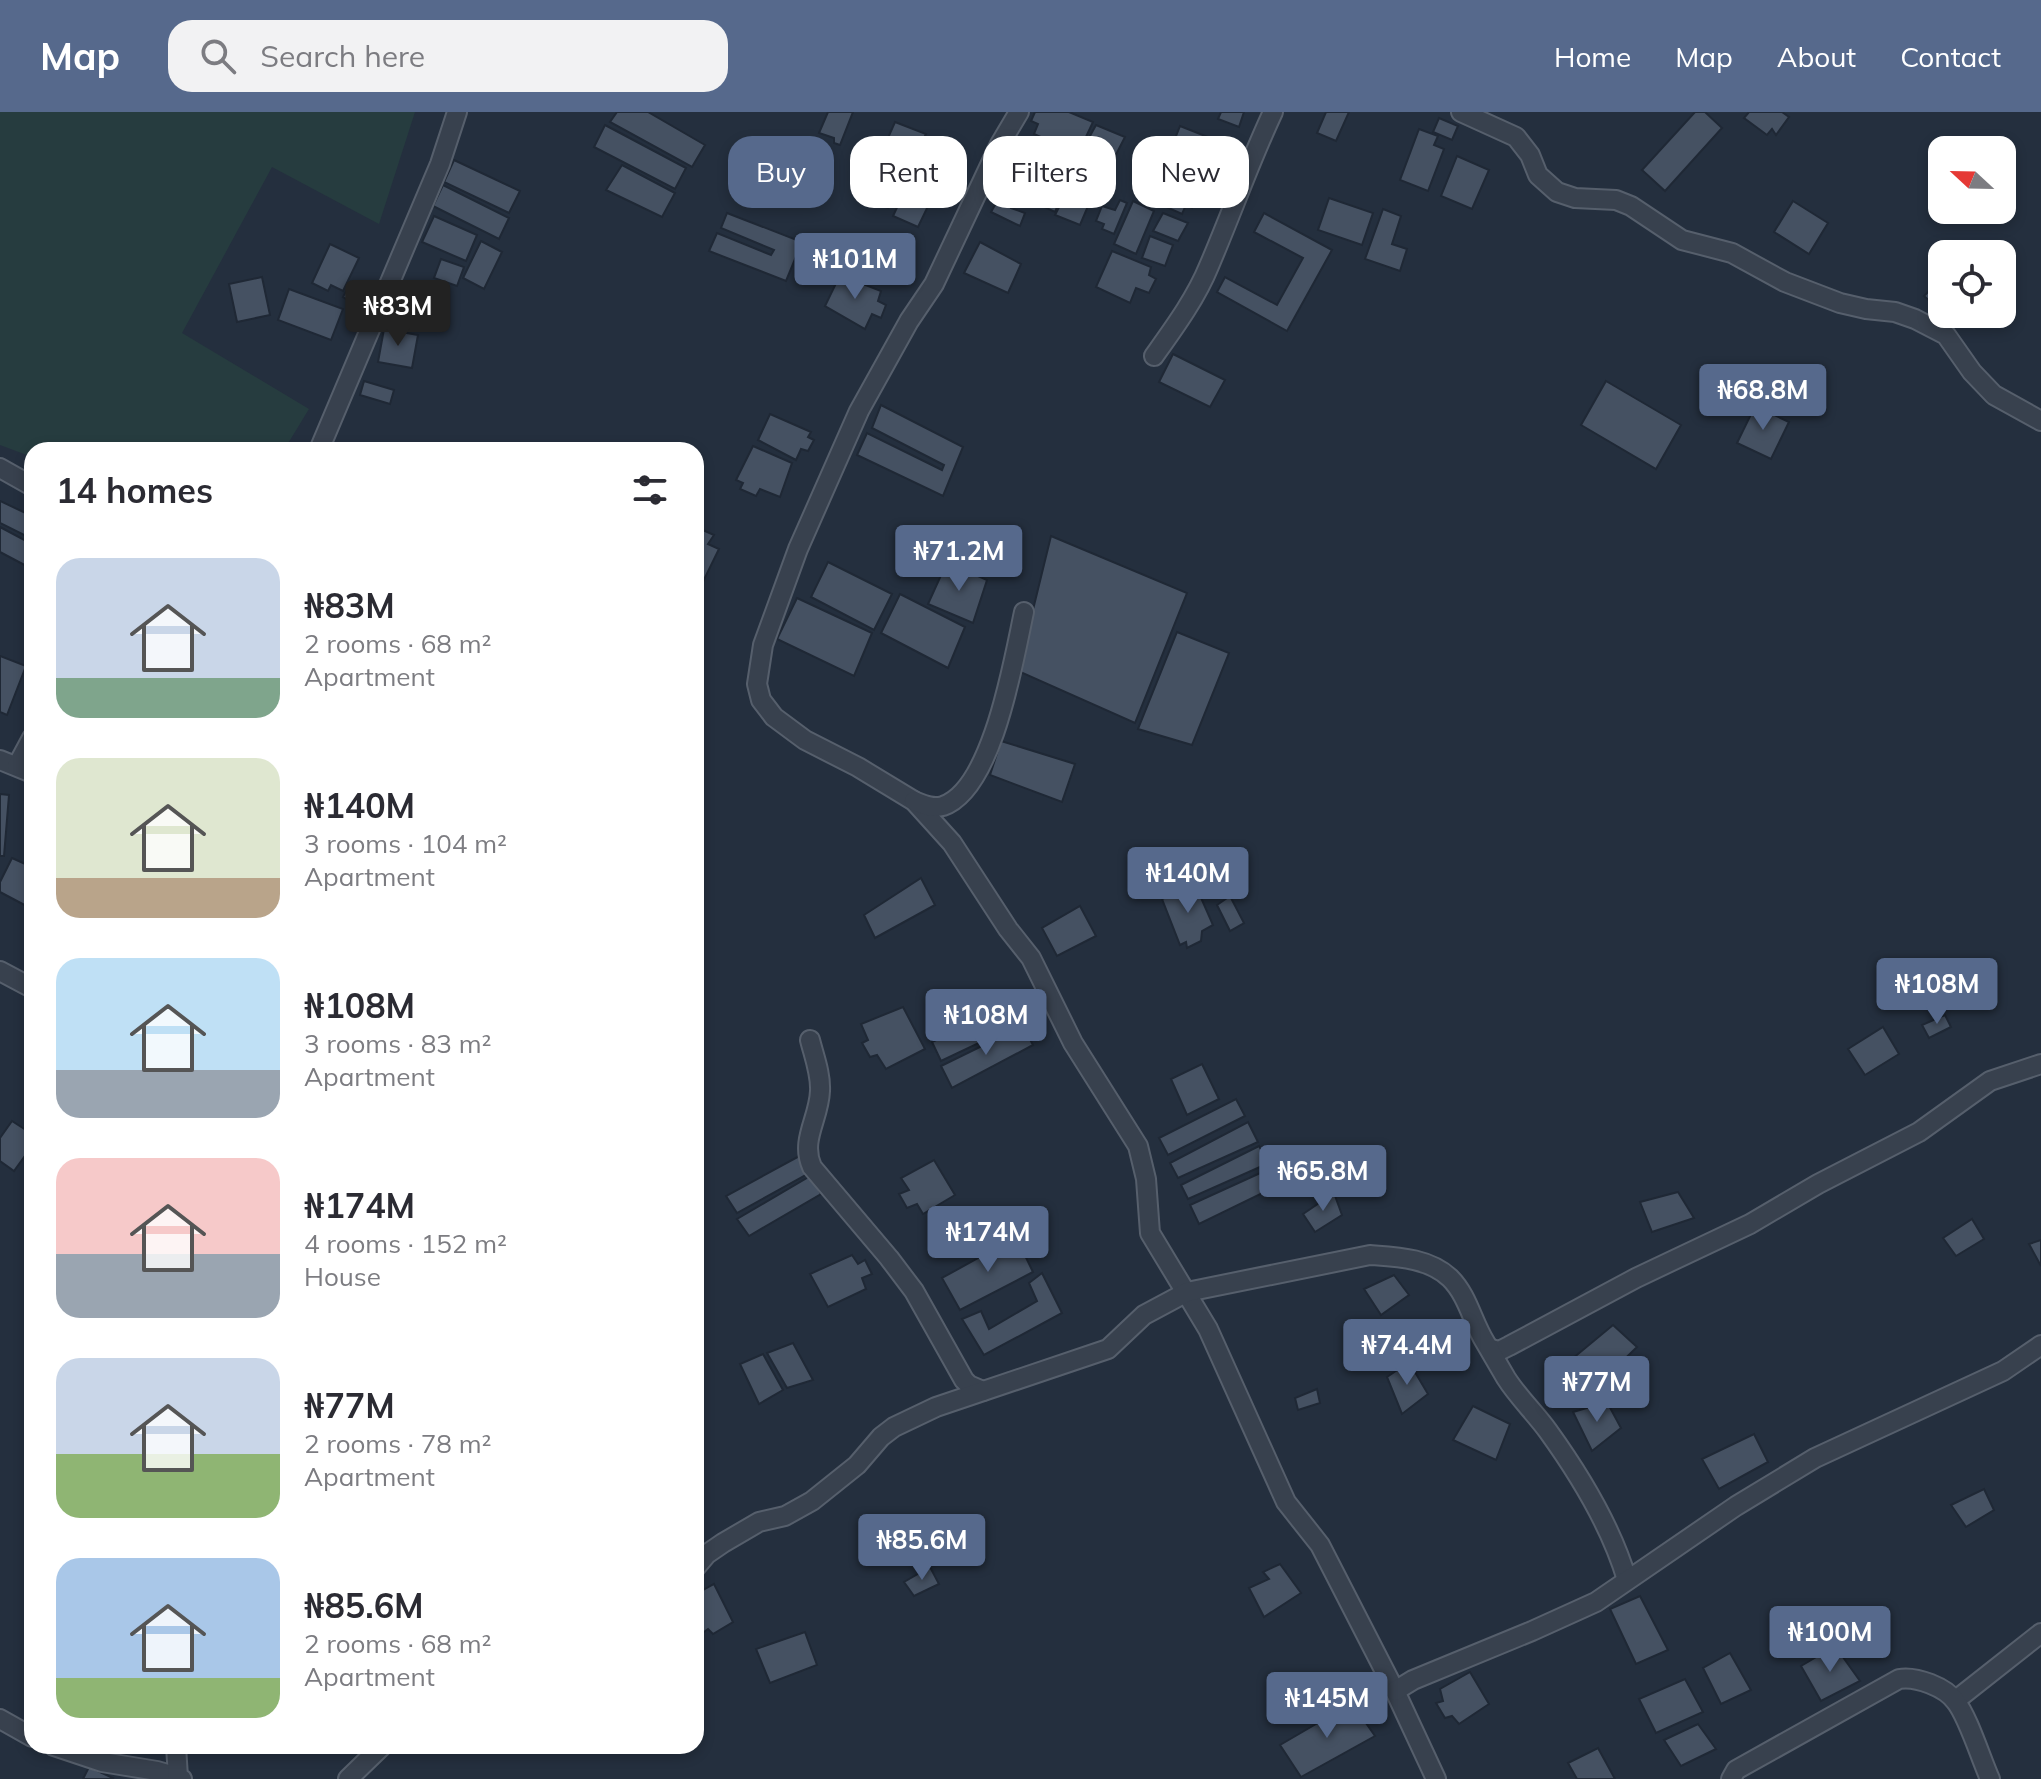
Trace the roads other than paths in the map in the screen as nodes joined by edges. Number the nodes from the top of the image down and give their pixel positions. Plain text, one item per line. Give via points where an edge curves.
1 (457, 112) edge
2 (1019, 112) edge
3 (1273, 112) edge
4 (1471, 113) edge
5 (1154, 356) dead end
6 (2041, 421) edge
7 (322, 442) edge
8 (0, 468) edge
9 (24, 482) edge
10 (1024, 612) dead end
11 (914, 801) junction
12 (0, 971) edge
13 (24, 984) edge
14 (810, 1040) dead end
15 (2041, 1064) edge
16 (1187, 1292) junction
17 (2041, 1345) edge
18 (1491, 1349) junction
19 (983, 1391) junction
20 (704, 1558) edge
21 (1627, 1580) junction
22 (2041, 1633) edge
23 (1395, 1691) junction
24 (1956, 1700) junction
25 (0, 1719) edge
26 (24, 1732) edge
27 (78, 1754) edge
28 (177, 1754) edge
29 (374, 1754) edge
30 (180, 1778) edge
31 (348, 1779) edge
32 (1436, 1779) edge
33 (1731, 1779) edge
34 (1990, 1779) edge

1 - 7 street
2 - 11 street via 934,284 859,411 798,549 758,667 761,700 774,717
3 - 5 street via 1209,268
4 - 6 street via 1516,137 1538,175 1557,192 1616,200 1682,240 1732,253 1785,282 1840,303 1895,312 1926,324 1946,335 1994,395
8 - 9 street
10 - 11 street via 1005,698 972,782 943,806
11 - 16 street via 952,843 1031,958 1073,1043 1138,1146 1150,1233
12 - 13 street
14 - 19 street via 820,1090 807,1139 812,1167 914,1291 964,1380
15 - 18 street via 1990,1081 1919,1132 1750,1224 1499,1351
16 - 18 street via 1370,1255 1400,1257 1449,1278
16 - 19 street via 1144,1315 1108,1349
16 - 23 street via 1215,1342 1286,1502 1320,1545
17 - 21 street via 2003,1371 1815,1458
18 - 21 street via 1507,1381 1548,1432 1588,1496 1618,1549
19 - 20 street via 894,1427 812,1501 759,1522
21 - 23 street via 1596,1602
22 - 24 street
23 - 32 street
24 - 33 street via 1926,1682 1899,1679 1736,1770
24 - 34 street
25 - 26 street
27 - 30 street
28 - 30 street
29 - 31 street

